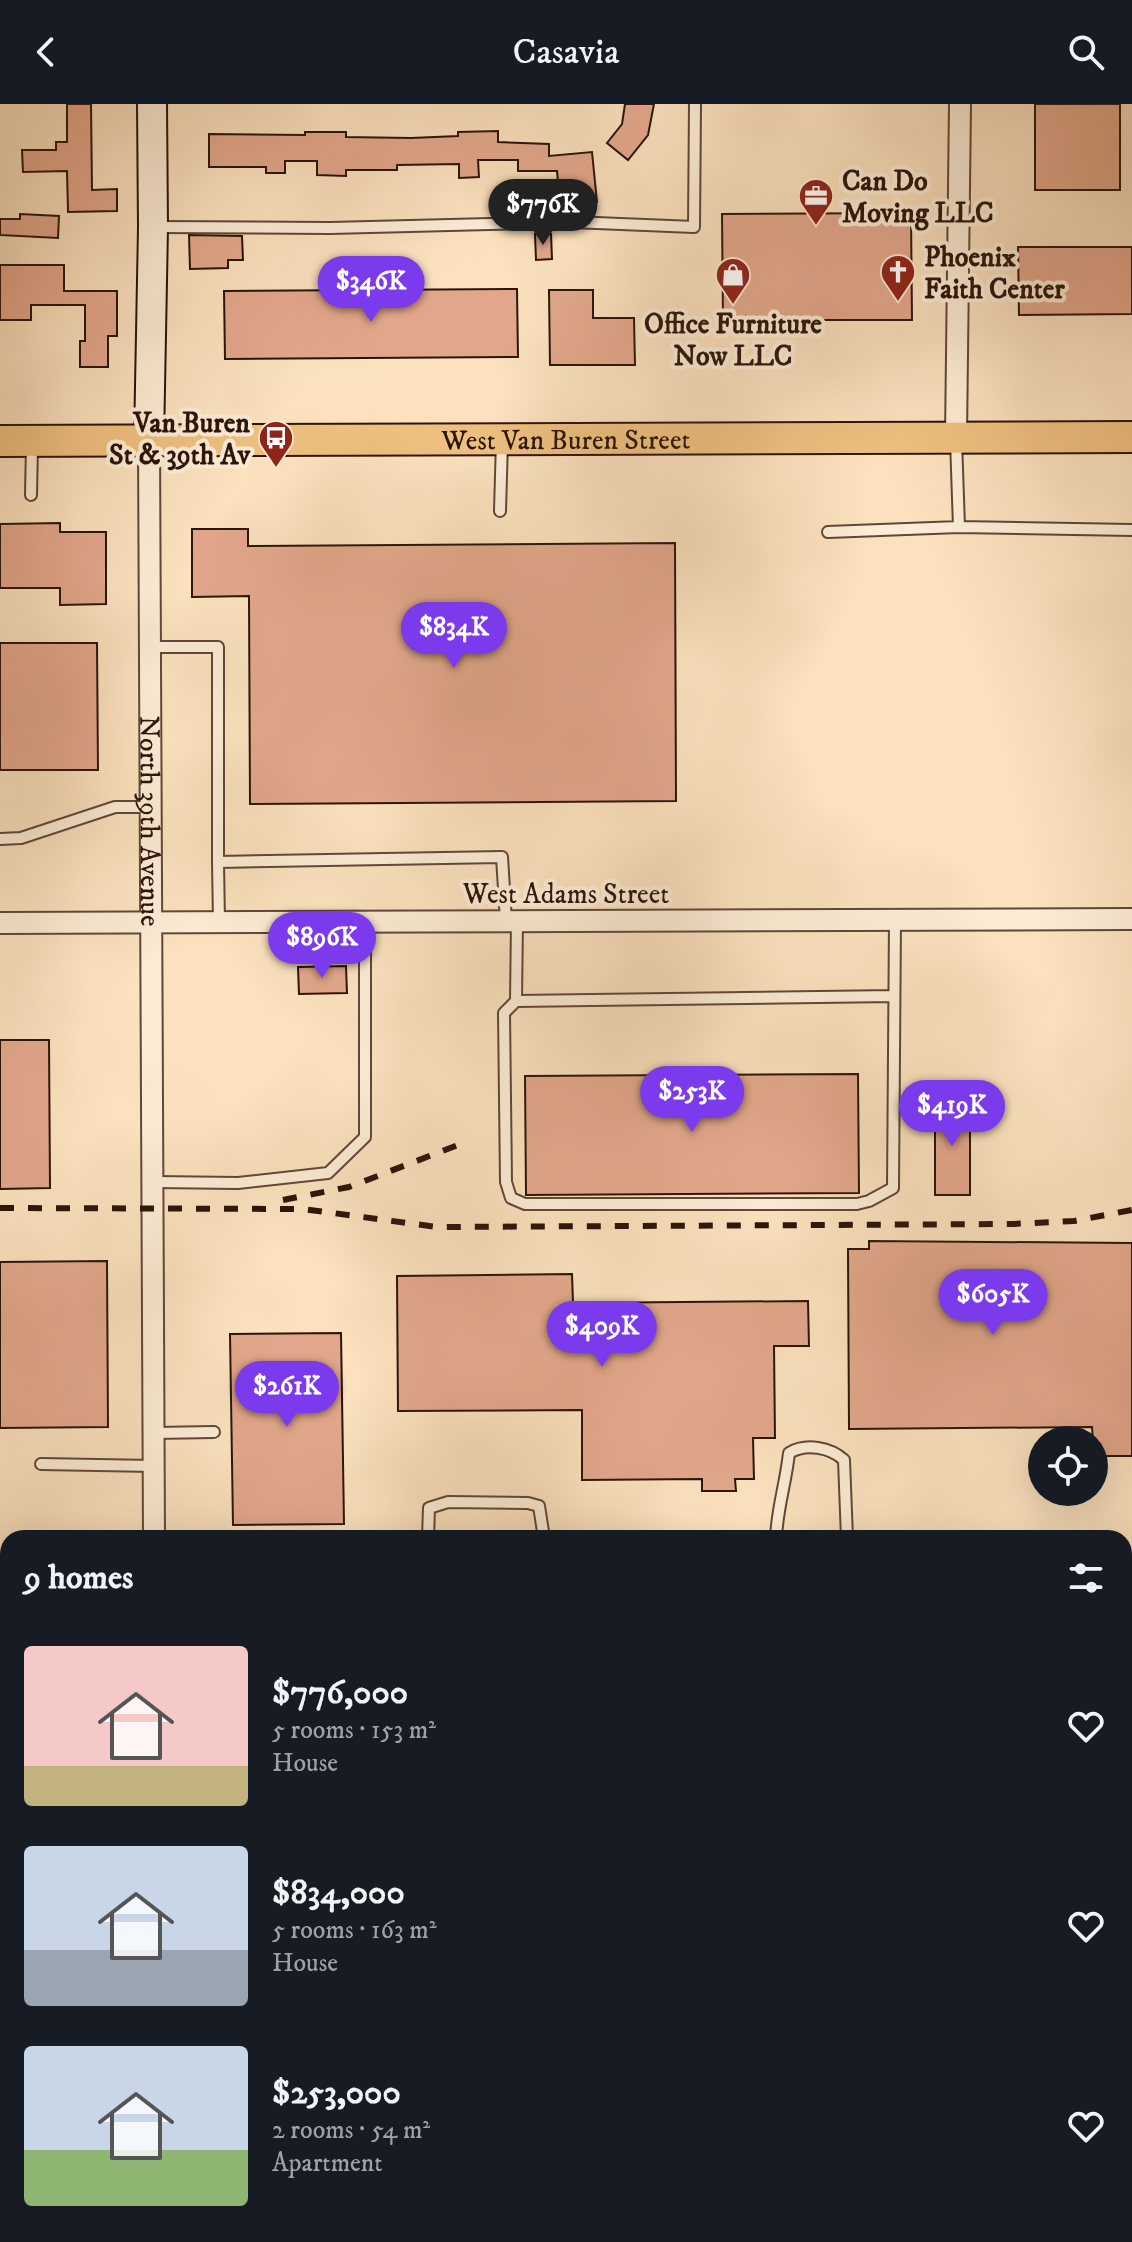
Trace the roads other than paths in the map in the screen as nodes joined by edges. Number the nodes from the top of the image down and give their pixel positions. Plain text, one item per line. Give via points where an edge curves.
1 (152, 104) edge
2 (695, 104) edge
3 (960, 104) edge
4 (153, 227) junction
5 (1132, 437) edge
6 (956, 438) junction
7 (502, 440) junction
8 (0, 441) edge
9 (32, 441) junction
10 (149, 441) junction
11 (31, 495) dead end
12 (500, 511) dead end
13 (959, 527) junction
14 (1132, 530) edge
15 (828, 532) dead end
16 (150, 647) junction
17 (152, 807) junction
18 (0, 839) edge
19 (218, 862) junction
20 (1132, 919) edge
21 (895, 920) junction
22 (511, 921) junction
23 (153, 922) junction
24 (219, 922) junction
25 (365, 922) junction
26 (0, 923) edge
27 (894, 996) junction
28 (516, 1001) junction
29 (154, 1182) junction
30 (214, 1432) dead end
31 (154, 1433) junction
32 (41, 1464) dead end
33 (154, 1466) junction
34 (154, 1530) edge
35 (428, 1530) edge
36 (543, 1530) edge
37 (776, 1530) edge
38 (847, 1530) edge

1 - 4 street, North 39th Avenue
2 - 4 lane via 694,227 572,222
3 - 6 street
4 - 10 street, North 39th Avenue
5 - 6 main road, West Van Buren Street
6 - 7 main road, West Van Buren Street
6 - 13 lane
7 - 10 main road, West Van Buren Street
7 - 12 lane
8 - 9 main road, West Van Buren Street
9 - 10 main road, West Van Buren Street
9 - 11 lane
10 - 16 street, North 39th Avenue
13 - 14 lane
13 - 15 lane
16 - 17 street, North 39th Avenue
16 - 19 lane via 218,647
17 - 18 lane via 115,807 21,838
17 - 23 street, North 39th Avenue
19 - 22 lane via 502,857
19 - 24 lane
20 - 21 street, West Adams Street
21 - 22 street, West Adams Street
21 - 27 lane
22 - 25 street, West Adams Street
22 - 28 lane
23 - 24 street, West Adams Street
23 - 26 street, West Adams Street
23 - 29 street, North 39th Avenue
24 - 25 street, West Adams Street
25 - 29 lane via 365,1137 328,1173 238,1183
27 - 28 lane
27 - 28 lane via 893,1188 857,1204 517,1203 506,1182 504,1029 504,1013
29 - 31 street, North 39th Avenue
30 - 31 lane
31 - 33 street, North 39th Avenue
32 - 33 lane
33 - 34 street, North 39th Avenue
35 - 36 lane via 429,1508 448,1502 539,1506
37 - 38 lane via 789,1453 823,1448 844,1460

